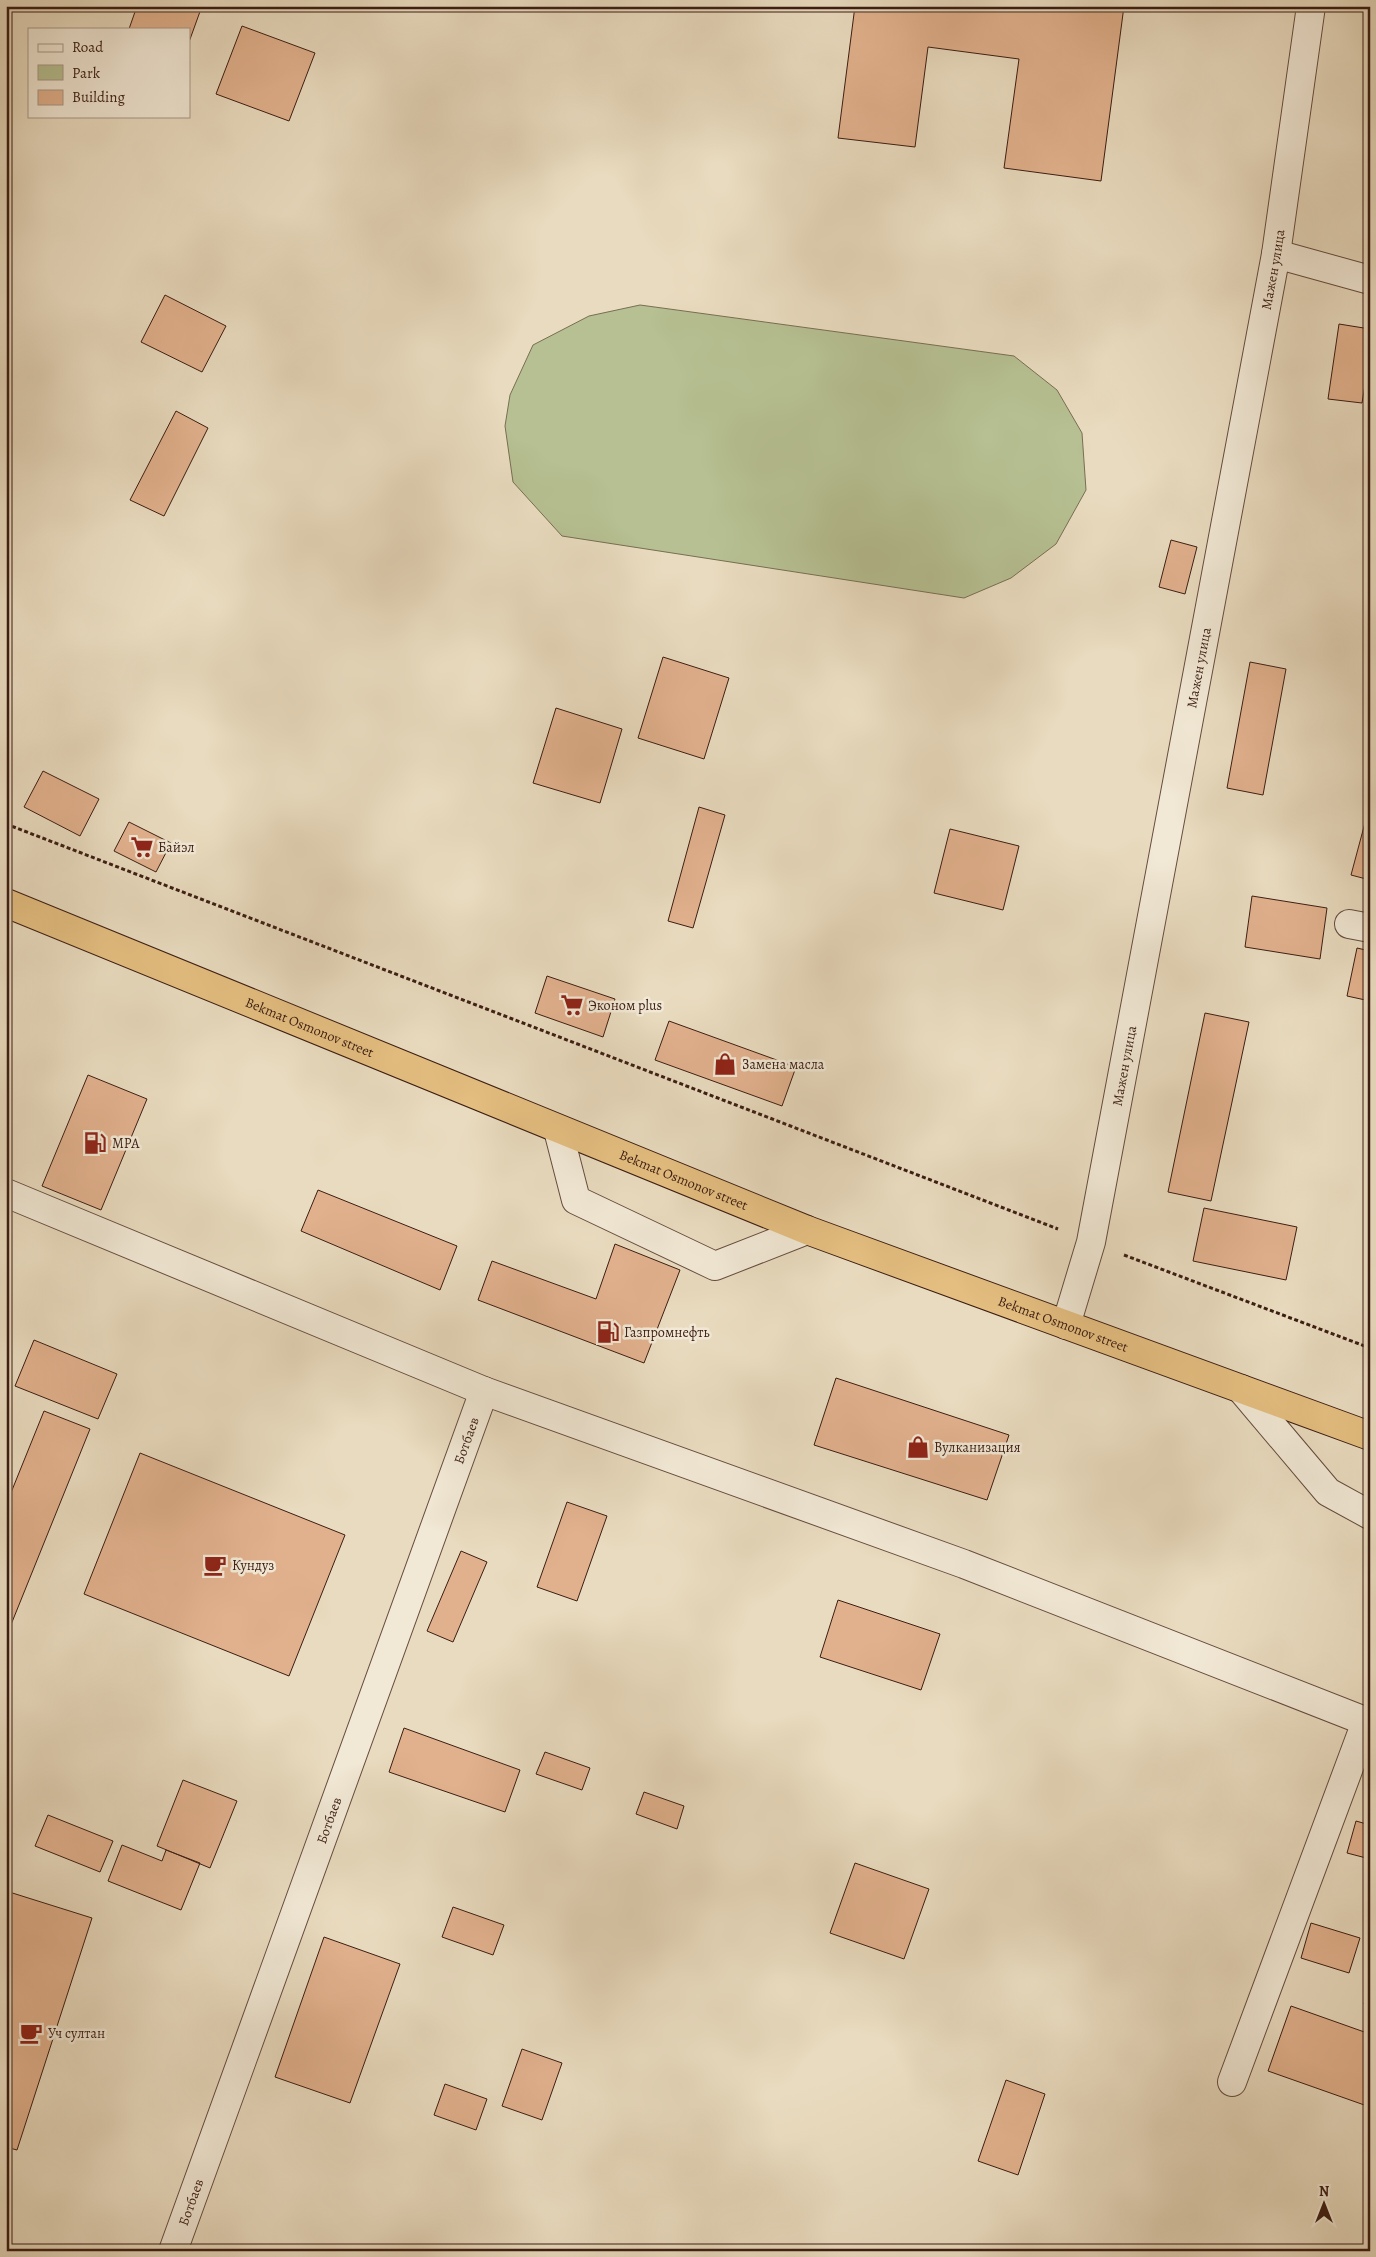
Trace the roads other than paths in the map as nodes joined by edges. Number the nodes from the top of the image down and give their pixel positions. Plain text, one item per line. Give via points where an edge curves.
1 (1311, 6) edge
2 (1276, 254) junction
3 (1370, 280) edge
4 (6, 903) edge
5 (558, 1130) junction
6 (6, 1193) edge
7 (807, 1230) junction
8 (1066, 1325) junction
9 (1241, 1389) junction
10 (484, 1392) junction
11 (1370, 1436) edge
12 (1370, 1516) edge
13 (1368, 1722) edge
14 (1232, 2082) dead end
15 (173, 2251) edge

1 - 2 street, Мажен улица
2 - 3 street
2 - 8 street, Мажен улица via 1091,1242
4 - 5 highway, Bekmat Osmonov street
5 - 7 highway, Bekmat Osmonov street
5 - 7 street via 576,1200 715,1266
6 - 10 street
7 - 8 highway, Bekmat Osmonov street
8 - 9 highway, Bekmat Osmonov street
9 - 11 highway, Bekmat Osmonov street
9 - 12 street via 1328,1492
10 - 13 street via 964,1564
10 - 15 street, Ботбаев
13 - 14 street

